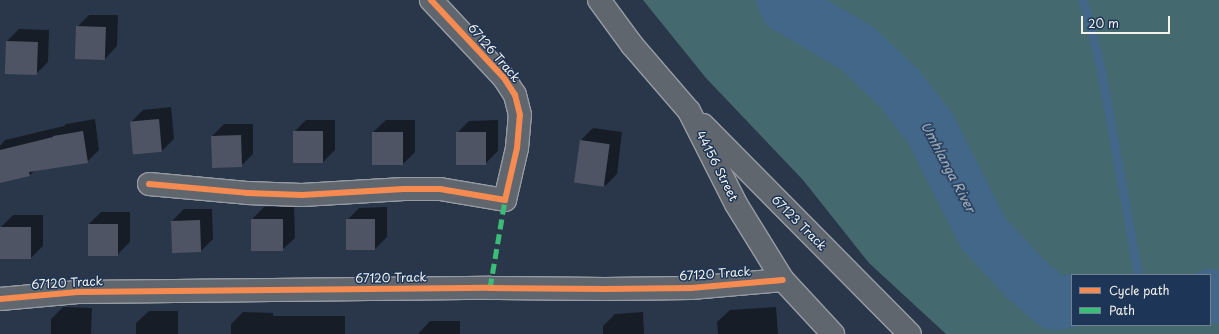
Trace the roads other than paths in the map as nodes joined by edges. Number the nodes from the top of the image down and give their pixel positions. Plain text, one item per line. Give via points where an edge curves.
1 (431, 0) edge
2 (599, 0) edge
3 (689, 111) junction
4 (149, 184) dead end
5 (783, 280) junction
6 (0, 299) edge
7 (833, 334) edge
8 (910, 334) edge

1 - 4 street, 67126 Track via 504,78 515,95 520,115 517,148 505,200 440,189 302,195
2 - 3 street, 44156 Street via 632,45
3 - 5 street, 44156 Street via 736,204
3 - 8 street, 67123 Track
5 - 6 street, 67120 Track via 691,288 78,292
5 - 7 street, 44156 Street

